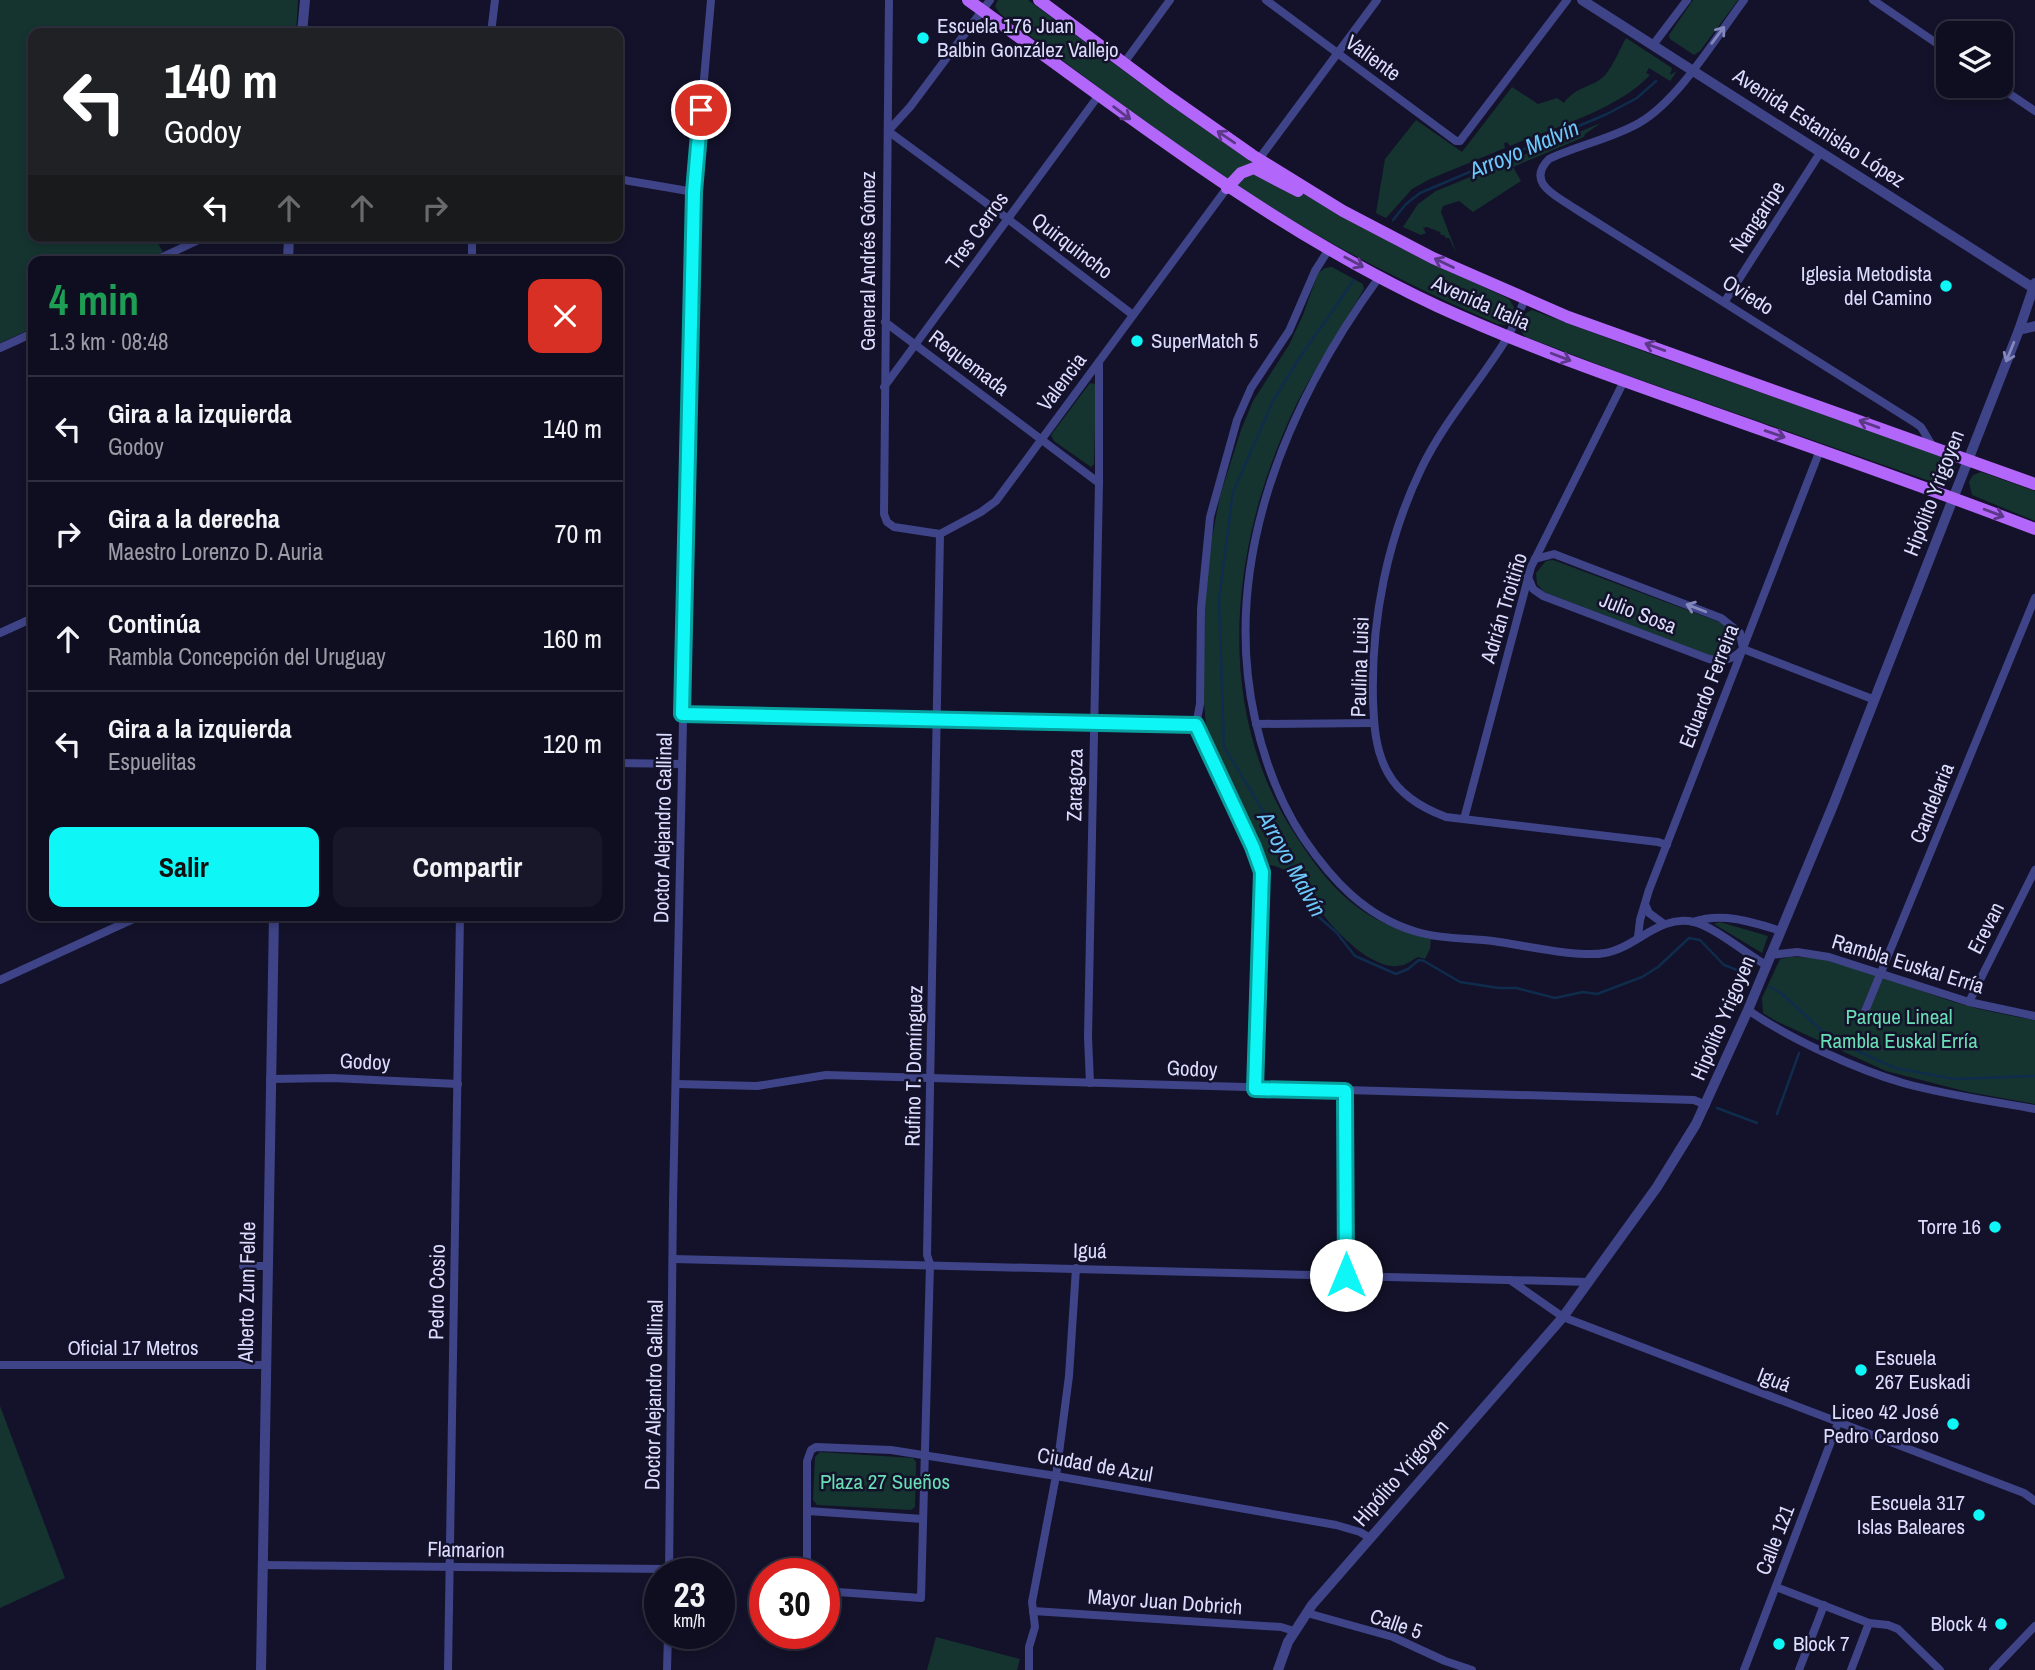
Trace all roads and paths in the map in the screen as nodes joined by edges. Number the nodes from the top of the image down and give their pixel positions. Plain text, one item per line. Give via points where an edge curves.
1 (305, 0) edge
2 (495, 0) edge
3 (711, 0) edge
4 (889, 0) edge
5 (968, 0) edge
6 (1039, 0) edge
7 (1170, 0) edge
8 (1266, 0) edge
9 (1377, 0) edge
10 (1567, 0) edge
11 (1582, 0) edge
12 (1687, 0) edge
13 (1744, 0) edge
14 (1873, 0) edge
15 (986, 5) edge
16 (302, 28) edge
17 (492, 28) edge
18 (1936, 43) edge
19 (1653, 45) junction
20 (1338, 53) junction
21 (1124, 63) junction
22 (1692, 69) junction
23 (1099, 95) junction
24 (2013, 96) edge
25 (2035, 111) edge
26 (888, 131) junction
27 (1820, 153) junction
28 (1259, 159) junction
29 (623, 180) edge
30 (1227, 188) junction
31 (694, 192) junction
32 (1315, 194) junction
33 (1008, 219) junction
34 (194, 242) edge
35 (1329, 249) junction
36 (165, 256) edge
37 (1380, 276) junction
38 (2034, 287) edge
39 (1525, 299) junction
40 (1725, 301) junction
41 (1133, 315) junction
42 (885, 322) junction
43 (2035, 326) edge
44 (2019, 330) junction
45 (28, 335) edge
46 (1508, 337) junction
47 (916, 344) junction
48 (0, 348) edge
49 (1099, 362) junction
50 (1624, 381) junction
51 (884, 387) junction
52 (1041, 440) junction
53 (1933, 447) junction
54 (1819, 450) junction
55 (1968, 459) junction
56 (1099, 483) junction
57 (2035, 484) edge
58 (1952, 497) junction
59 (2035, 529) edge
60 (940, 534) junction
61 (1535, 559) junction
62 (1528, 577) junction
63 (2035, 598) edge
64 (28, 620) edge
65 (0, 634) edge
66 (1743, 649) junction
67 (1875, 700) junction
68 (682, 714) junction
69 (937, 720) junction
70 (1094, 722) junction
71 (1374, 723) junction
72 (1256, 724) junction
73 (1196, 725) junction
74 (623, 763) edge
75 (682, 764) junction
76 (1464, 819) junction
77 (1667, 845) junction
78 (2035, 870) edge
79 (2031, 886) edge
80 (1645, 904) junction
81 (129, 921) edge
82 (274, 921) edge
83 (460, 921) edge
84 (1693, 922) junction
85 (1664, 924) junction
86 (1781, 931) junction
87 (1638, 937) junction
88 (1768, 960) junction
89 (1881, 973) junction
90 (0, 980) edge
91 (1969, 1002) junction
92 (1748, 1010) junction
93 (2035, 1016) edge
94 (1861, 1021) dead end
95 (271, 1079) junction
96 (931, 1079) junction
97 (1090, 1083) junction
98 (458, 1084) junction
99 (677, 1084) junction
100 (1255, 1089) junction
101 (1345, 1091) junction
102 (1706, 1105) junction
103 (2035, 1109) edge
104 (673, 1259) junction
105 (929, 1264) junction
106 (243, 1266) dead end
107 (267, 1266) junction
108 (1076, 1268) junction
109 (1346, 1275) junction
110 (1507, 1279) junction
111 (1542, 1280) junction
112 (1589, 1282) junction
113 (1535, 1298) junction
114 (1563, 1317) junction
115 (0, 1365) edge
116 (265, 1366) junction
117 (1838, 1423) junction
118 (925, 1455) junction
119 (1056, 1476) junction
120 (2035, 1501) edge
121 (808, 1511) junction
122 (923, 1519) junction
123 (1370, 1538) junction
124 (669, 1558) edge
125 (807, 1558) edge
126 (262, 1565) junction
127 (450, 1567) junction
128 (644, 1571) edge
129 (1776, 1587) junction
130 (840, 1592) edge
131 (1824, 1605) junction
132 (1032, 1611) junction
133 (1307, 1613) junction
134 (1869, 1623) junction
135 (2035, 1626) edge
136 (1294, 1631) junction
137 (668, 1649) edge
138 (261, 1670) edge
139 (448, 1670) edge
140 (667, 1670) edge
141 (1030, 1670) edge
142 (1278, 1670) edge
143 (1472, 1670) edge
144 (1744, 1670) edge
145 (1799, 1670) edge
146 (1851, 1670) edge
147 (1940, 1670) edge
148 (1993, 1670) edge

1 - 16 street
2 - 17 street
3 - 31 street, Doctor Alejandro Gallinal
4 - 26 street, General Andrés Gómez
5 - 15 main road, Avenida Italia
6 - 21 main road, Avenida Italia
7 - 21 street
8 - 20 street, Valiente
9 - 20 street
10 - 20 street, Valiente via 1460,141
11 - 19 street, Avenida Estanislao López
12 - 19 street
22 -> 13 street
14 - 18 street
15 - 23 main road, Avenida Italia
15 - 26 street
19 - 22 street, Avenida Estanislao López
20 - 28 street
28 -> 21 main road, Avenida Italia
22 - 27 street, Avenida Estanislao López
22 - 40 street, Oviedo via 1667,101 1641,122 1549,159 1540,178 1546,189
23 -> 30 main road, Avenida Italia
23 - 33 street, Tres Cerros
24 - 25 street
26 - 33 street, Quirquincho
26 - 42 street, General Andrés Gómez
27 - 38 street, Avenida Estanislao López
27 - 40 street, Ñangaripe
28 - 32 main road, Avenida Italia
29 - 31 street
30 - 32 main road via 1241,173 1254,168 1293,191
30 - 35 main road, Avenida Italia
30 - 41 street, Valencia
31 - 68 street, Doctor Alejandro Gallinal
39 -> 32 main road, Avenida Italia via 1433,258
33 - 41 street, Quirquincho
33 - 47 street, Tres Cerros
34 - 36 street
35 -> 37 main road, Avenida Italia
35 - 73 street via 1284,341 1251,388 1213,505 1204,562
37 - 46 main road, Avenida Italia
37 - 72 street via 1303,402 1258,521 1246,632
38 - 44 street, Hipólito Yrigoyen
39 - 46 street, Paulina Luisi
53 -> 39 main road, Avenida Italia
40 - 53 street, Oviedo via 1914,422
41 - 49 street, Valencia
42 - 47 street, Requemada
42 - 51 street, General Andrés Gómez
43 - 44 street
44 -> 55 street, Hipólito Yrigoyen
45 - 48 street
46 -> 50 main road, Avenida Italia
46 - 71 street, Paulina Luisi via 1438,438 1401,516 1377,626
47 - 51 street, Tres Cerros
47 - 52 street, Requemada
49 - 52 street, Valencia
49 - 56 street, Zaragoza
50 -> 54 main road, Avenida Italia
50 - 61 street, Adrián Troitiño
51 - 60 street, General Andrés Gómez via 887,523
52 - 56 street, Requemada
52 - 60 street, Valencia via 996,501
53 - 55 main road, Avenida Italia
54 - 58 main road, Avenida Italia
54 - 66 street, Eduardo Ferreira
55 - 57 main road, Avenida Italia
55 - 58 street, Hipólito Yrigoyen
56 - 70 street, Zaragoza
58 -> 59 main road, Avenida Italia
58 - 67 street, Hipólito Yrigoyen
60 - 69 street, Rufino T. Domínguez
61 - 62 street, Adrián Troitiño
66 -> 61 street, Julio Sosa via 1740,634 1721,618 1554,554
62 - 66 street, Julio Sosa via 1533,589 1543,596 1709,659 1725,660
62 - 76 street, Adrián Troitiño
63 - 89 street, Candelaria
64 - 65 street
66 - 67 street
66 - 77 street, Eduardo Ferreira
67 - 86 street, Hipólito Yrigoyen
68 - 69 street
68 - 75 street, Doctor Alejandro Gallinal
69 - 70 street
69 - 96 street, Rufino T. Domínguez
70 - 73 street
70 - 97 street, Zaragoza
71 - 72 street
71 - 76 street, Paulina Luisi via 1382,762 1399,788 1432,812
72 - 87 street via 1289,815 1336,881 1371,911 1416,932 1590,954 1617,949
73 - 100 street via 1262,872
74 - 75 street
75 - 99 street, Doctor Alejandro Gallinal
76 - 77 street, Paulina Luisi
77 - 80 street, Eduardo Ferreira
78 - 79 street, Erevan
79 - 91 street, Erevan
80 - 85 street via 1649,914
80 - 87 street, Eduardo Ferreira
81 - 90 street
82 - 95 street, Alberto Zum Felde
83 - 98 street, Pedro Cosio
84 - 85 street
84 - 86 street via 1729,918
84 - 88 street
85 - 87 street
86 - 88 street, Hipólito Yrigoyen
88 - 89 street, Rambla Euskal Erría via 1808,953
88 - 92 street, Hipólito Yrigoyen
89 - 91 street, Rambla Euskal Erría
89 - 94 street, Candelaria
91 - 93 street, Rambla Euskal Erría
92 - 102 street, Hipólito Yrigoyen
92 - 103 street via 1774,1027 1884,1077 1933,1091
95 - 98 street, Godoy
95 - 107 street, Alberto Zum Felde
96 - 97 street, Godoy
96 - 99 street, Godoy via 825,1075 757,1086
96 - 105 street, Rufino T. Domínguez
97 - 100 street, Godoy
98 - 127 street, Pedro Cosio
99 - 104 street, Doctor Alejandro Gallinal
100 - 101 street, Godoy
101 - 102 street, Godoy via 1694,1100
101 - 109 street
102 - 112 street, Hipólito Yrigoyen via 1657,1187
104 - 105 street, Iguá
104 - 124 street, Doctor Alejandro Gallinal
105 - 108 street, Iguá
105 - 118 street, Rufino T. Domínguez
106 - 107 street
107 - 116 street, Alberto Zum Felde
108 - 109 street, Iguá
108 - 119 street
109 - 110 street, Iguá
110 - 111 street, Iguá
110 - 113 street, Iguá
111 - 112 street, Iguá
111 - 113 street
112 - 114 street, Hipólito Yrigoyen
113 - 114 street, Iguá
114 - 117 street, Iguá
114 - 123 street, Hipólito Yrigoyen
115 - 116 street, Oficial 17 Metros
116 - 126 street, Alberto Zum Felde
117 - 120 street, Iguá
117 - 129 street, Calle 121
118 - 119 street, Ciudad de Azul
118 - 121 street, Ciudad de Azul via 816,1447 807,1461
118 - 122 street, Rufino T. Domínguez
119 - 123 street, Ciudad de Azul via 1336,1525
119 - 132 street
121 - 122 street
121 - 125 street
122 - 130 street, Rufino T. Domínguez via 921,1598
123 - 133 street, Hipólito Yrigoyen
126 - 127 street, Flamarion
126 - 138 street, Alberto Zum Felde
127 - 128 street, Flamarion
127 - 139 street, Pedro Cosio
129 - 131 street
129 - 144 street, Calle 121
131 - 134 street
131 - 145 street
132 - 136 street, Mayor Juan Dobrich
132 - 141 street via 1035,1627
133 - 136 street, Hipólito Yrigoyen
133 - 143 street, Calle 5 via 1392,1637
134 - 146 street
134 - 147 street via 1898,1629
135 - 148 street
136 - 142 street, Hipólito Yrigoyen
137 - 140 street

